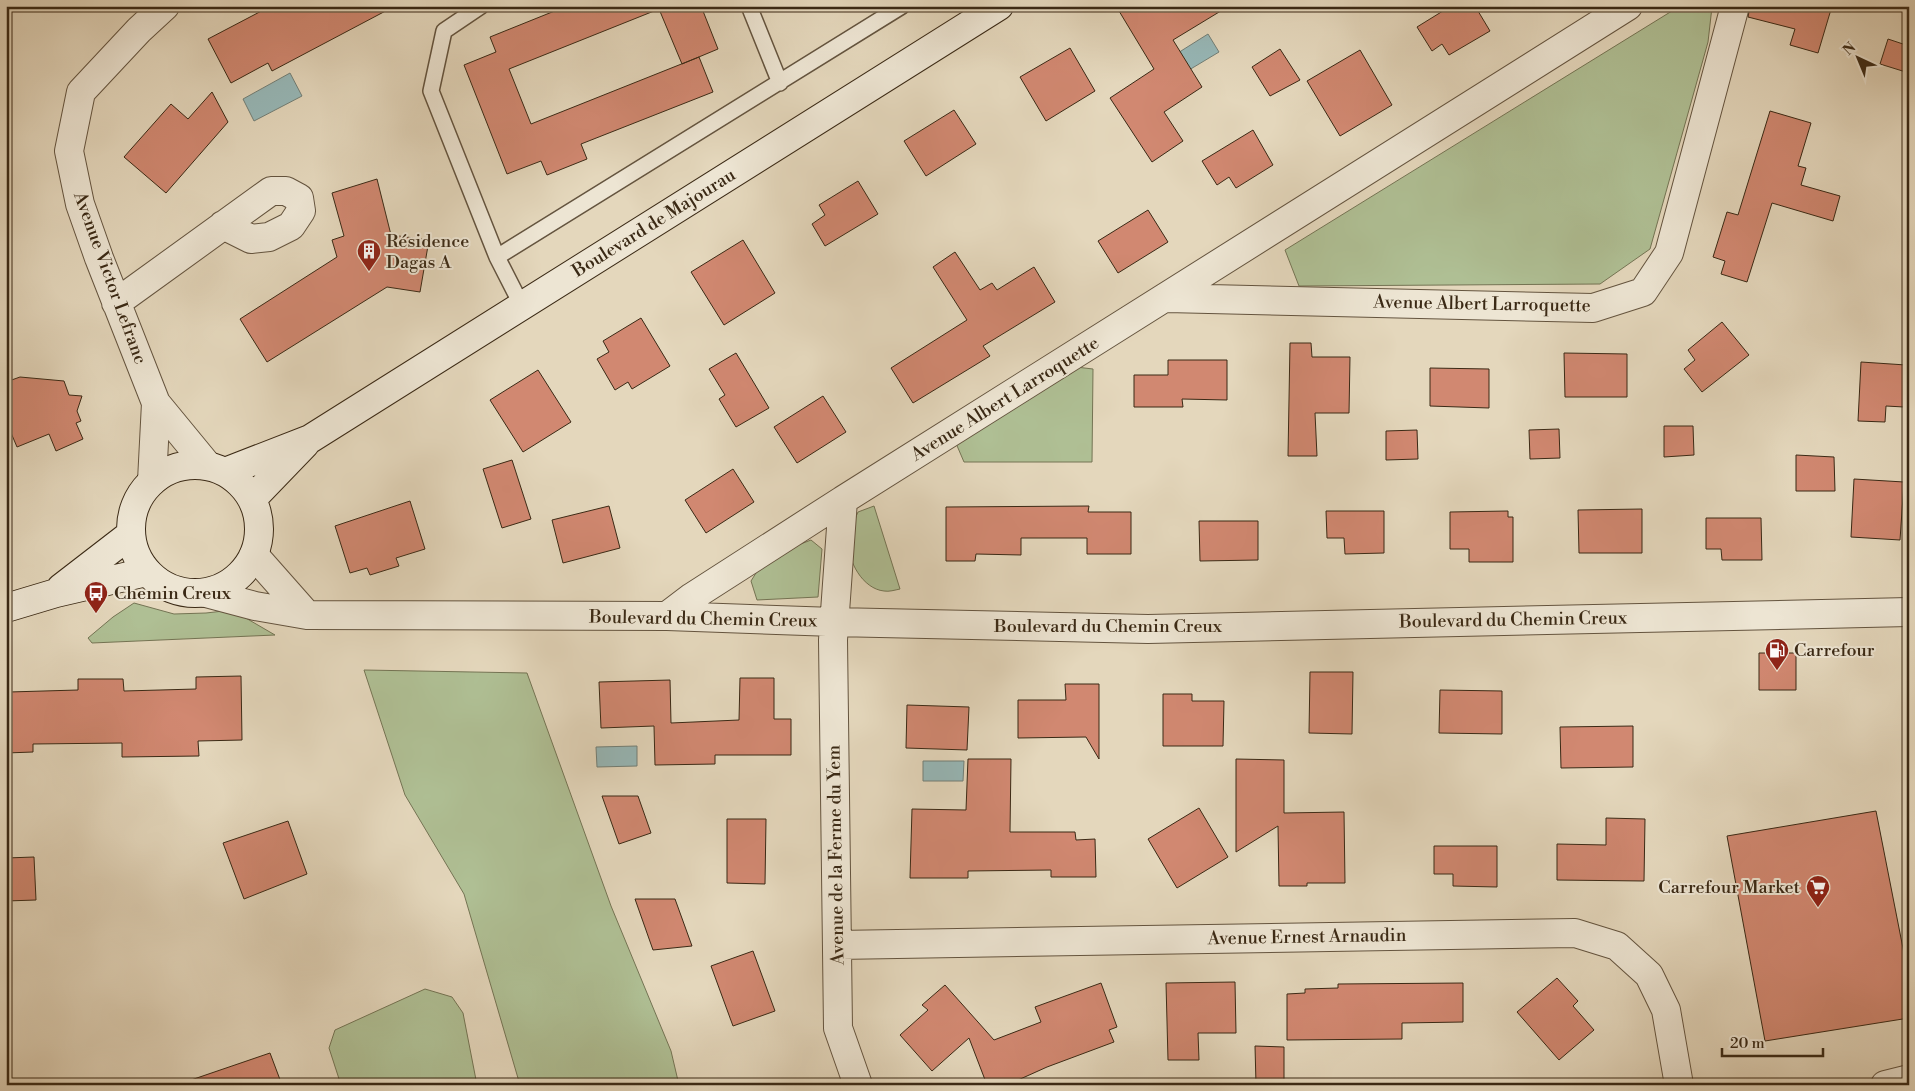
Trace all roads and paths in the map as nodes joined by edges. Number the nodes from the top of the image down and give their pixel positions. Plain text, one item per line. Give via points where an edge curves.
1 (165, 6) edge
2 (481, 6) edge
3 (749, 6) edge
4 (902, 6) edge
5 (999, 6) edge
6 (1628, 6) edge
7 (1735, 6) edge
8 (780, 83) junction
9 (223, 225) dead end
10 (498, 257) junction
11 (1167, 298) junction
12 (116, 303) junction
13 (522, 306) junction
14 (156, 403) junction
15 (310, 439) junction
16 (216, 469) junction
17 (152, 481) junction
18 (252, 499) junction
19 (843, 500) junction
20 (131, 534) junction
21 (254, 555) junction
22 (146, 572) junction
23 (56, 592) junction
24 (206, 593) junction
25 (6, 608) edge
26 (1909, 612) edge
27 (307, 615) junction
28 (667, 616) junction
29 (834, 622) junction
30 (837, 944) junction
31 (1909, 1079) edge
32 (858, 1085) edge
33 (1679, 1085) edge
34 (1885, 1085) edge

1 - 12 street, Avenue Victor Lefranc via 81,92 69,151 80,204
2 - 10 lane via 444,31 430,91
3 - 8 lane
4 - 8 lane
5 - 13 street, Boulevard de Majourau
6 - 11 street, Avenue Albert Larroquette
7 - 11 street, Avenue Albert Larroquette via 1669,253 1643,292 1593,308
8 - 10 lane
9 - 12 street
10 - 13 lane
11 - 19 street, Avenue Albert Larroquette
12 - 14 street, Avenue Victor Lefranc
13 - 15 street, Boulevard de Majourau
14 - 16 street, Avenue Victor Lefranc
14 - 17 street, Avenue Victor Lefranc
15 - 16 street, Boulevard de Majourau
15 - 18 street, Boulevard de Majourau
16 - 17 street via 188,465 169,470
16 - 18 street via 241,483
17 - 20 street via 132,514
18 - 21 street via 259,517
19 - 28 street, Avenue Albert Larroquette
19 - 29 street
20 - 22 street via 135,553
20 - 23 street
21 - 24 street via 244,571 227,585
21 - 27 street
22 - 23 street
22 - 24 street via 164,585 184,593
23 - 25 street
24 - 27 street, Boulevard du Chemin Creux
26 - 29 street, Boulevard du Chemin Creux via 1148,629
27 - 28 street, Boulevard du Chemin Creux
28 - 29 street, Boulevard du Chemin Creux
29 - 30 street, Avenue de la Ferme du Yem
30 - 32 street, Avenue de la Ferme du Yem via 838,1028
30 - 33 street, Avenue Ernest Arnaudin via 1574,933 1617,946 1649,975 1666,1010
31 - 34 street

